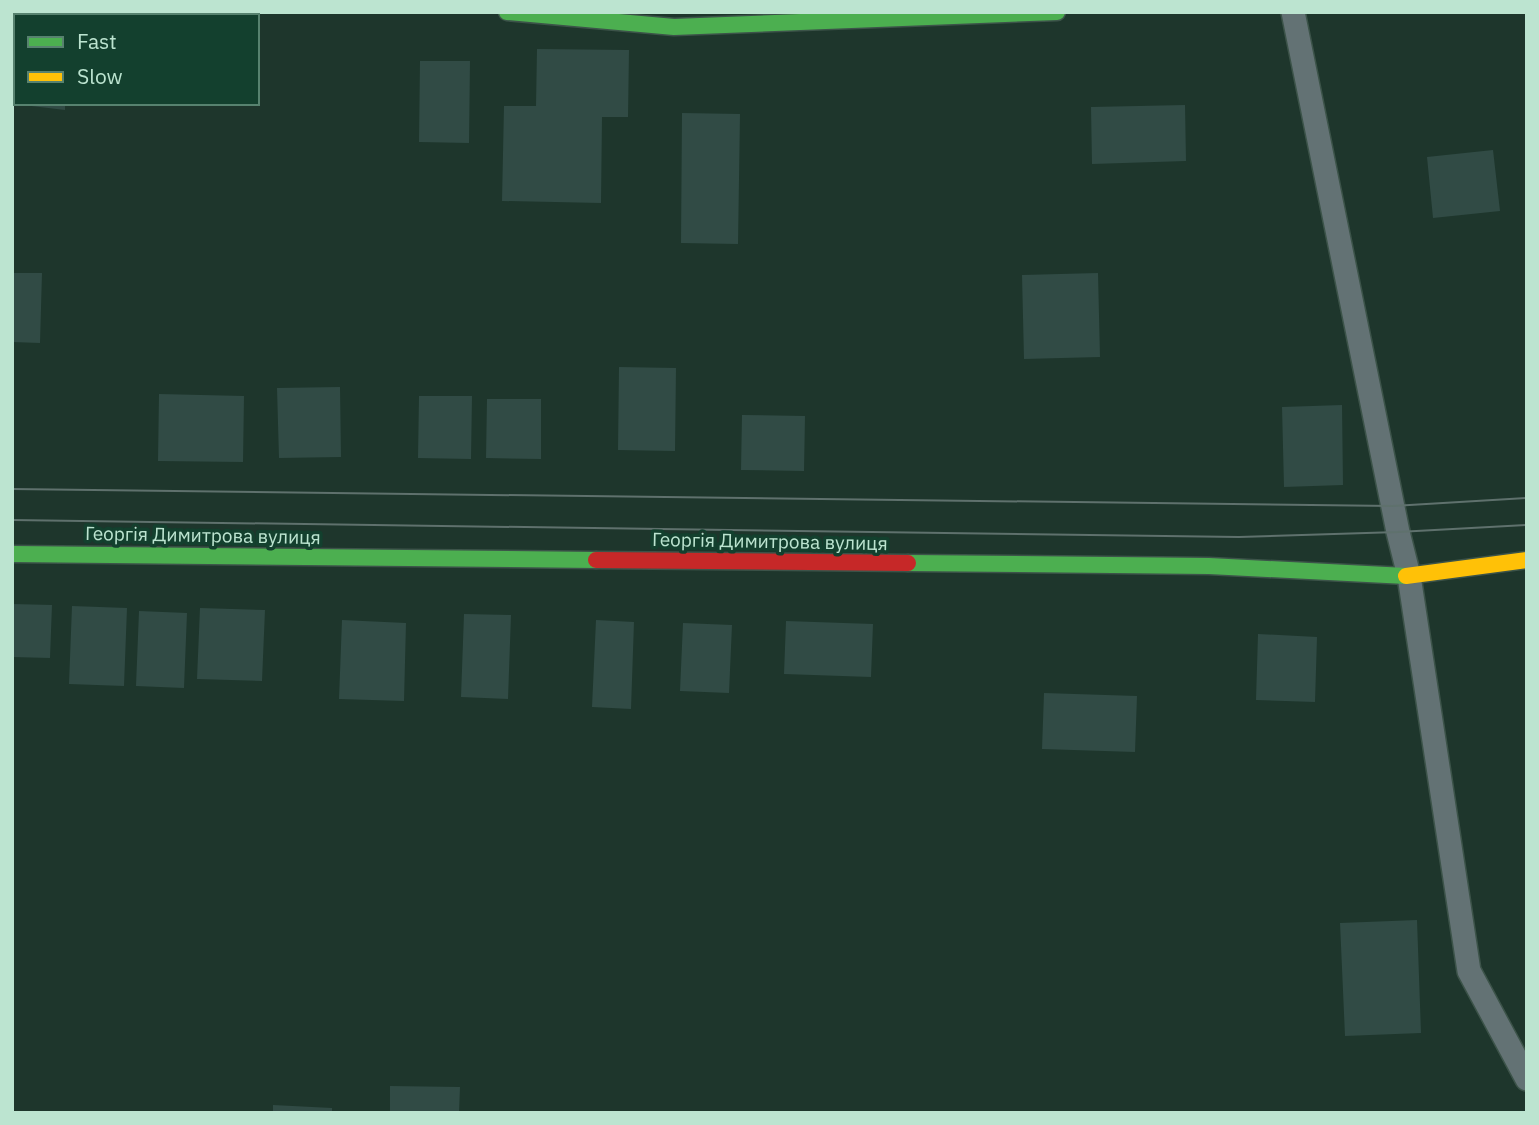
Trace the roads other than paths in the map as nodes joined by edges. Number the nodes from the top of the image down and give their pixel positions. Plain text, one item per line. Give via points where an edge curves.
1 (507, 12) edge
2 (1057, 12) edge
3 (1293, 12) edge
4 (12, 554) edge
5 (1527, 560) edge
6 (1409, 576) junction
7 (1527, 1079) edge

1 - 2 street via 674,27
3 - 6 lane
4 - 6 street, Георгія Димитрова вулиця via 1209,566
5 - 6 street, Георгія Димитрова вулиця
6 - 7 lane via 1469,971

